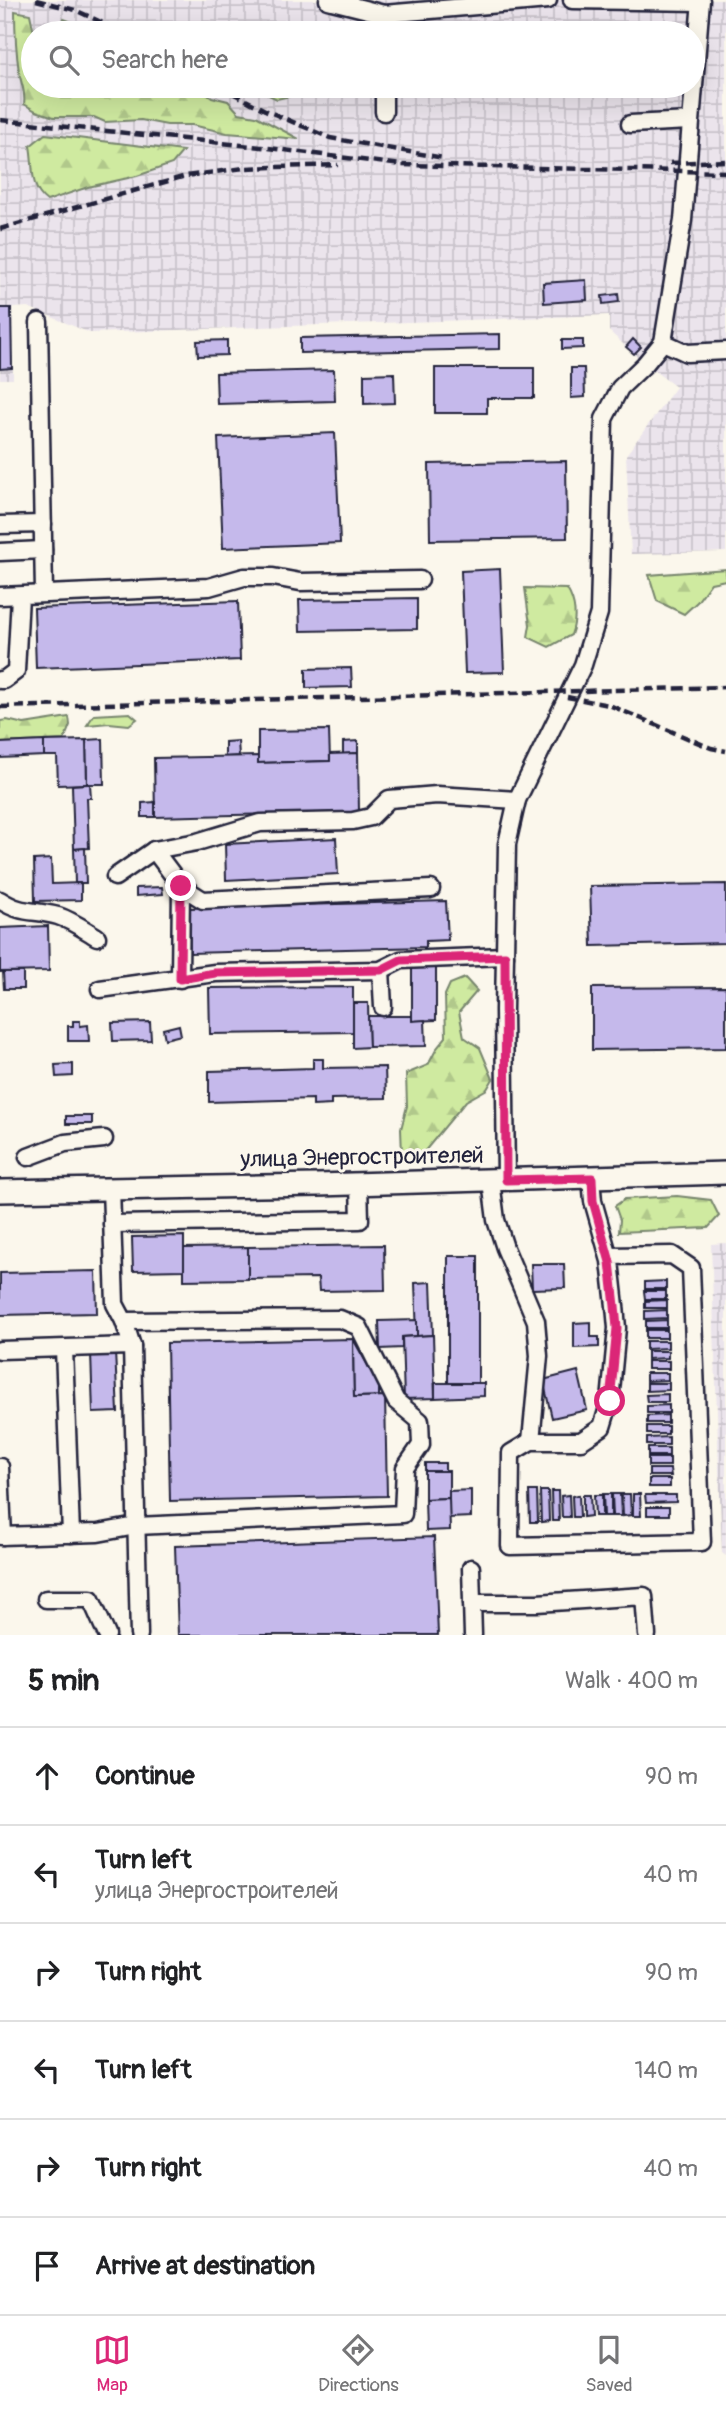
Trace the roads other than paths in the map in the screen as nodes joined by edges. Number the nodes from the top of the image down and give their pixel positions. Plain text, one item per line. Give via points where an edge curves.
1 (328, 0) edge
2 (548, 0) edge
3 (572, 0) edge
4 (701, 1) edge
5 (384, 13) junction
6 (384, 21) edge
7 (699, 21) edge
8 (384, 98) edge
9 (692, 98) edge
10 (384, 111) dead end
11 (690, 121) junction
12 (630, 124) dead end
13 (39, 322) dead end
14 (663, 342) junction
15 (726, 351) edge
16 (43, 524) junction
17 (0, 525) edge
18 (43, 550) junction
19 (0, 552) edge
20 (420, 580) dead end
21 (44, 593) junction
22 (0, 596) edge
23 (20, 596) junction
24 (0, 680) edge
25 (517, 800) junction
26 (154, 850) junction
27 (115, 877) dead end
28 (181, 886) junction
29 (431, 889) dead end
30 (0, 900) edge
31 (97, 937) dead end
32 (505, 956) junction
33 (381, 970) junction
34 (180, 979) junction
35 (100, 989) dead end
36 (383, 1007) dead end
37 (104, 1139) dead end
38 (28, 1157) dead end
39 (726, 1173) edge
40 (592, 1178) junction
41 (498, 1180) junction
42 (359, 1184) junction
43 (111, 1188) junction
44 (0, 1191) edge
45 (113, 1224) junction
46 (609, 1256) junction
47 (124, 1321) junction
48 (132, 1346) junction
49 (0, 1349) edge
50 (64, 1349) junction
51 (531, 1441) junction
52 (0, 1467) edge
53 (136, 1526) junction
54 (71, 1534) junction
55 (1, 1536) edge
56 (471, 1568) dead end
57 (46, 1599) dead end
58 (472, 1603) junction
59 (107, 1635) edge
60 (139, 1635) edge
61 (472, 1635) edge
62 (647, 1635) edge

1 - 5 lane
2 - 5 lane
3 - 4 lane
4 - 7 lane
5 - 6 lane
8 - 10 lane
9 - 11 lane
11 - 12 lane
11 - 14 lane via 683,220
13 - 16 lane
14 - 15 lane via 687,352
14 - 25 lane via 620,388 604,419 599,613 583,665
16 - 17 lane
16 - 18 lane
18 - 19 lane
18 - 21 lane
20 - 21 lane via 300,583 243,577 209,587
21 - 23 lane
22 - 23 lane
23 - 24 lane via 16,671
25 - 26 lane via 437,795 389,799 371,817 353,821 260,824
25 - 32 lane via 506,844
26 - 27 lane
26 - 28 lane
28 - 29 lane via 203,900
28 - 34 lane
30 - 31 lane via 16,911 61,917
32 - 33 lane via 401,960
32 - 41 lane
33 - 34 lane via 215,973
33 - 36 lane
34 - 35 lane
37 - 38 lane via 65,1143
39 - 40 main road, улица Энергостроителей
40 - 41 main road, улица Энергостроителей
40 - 46 lane via 593,1201
41 - 42 main road, улица Энергостроителей
41 - 51 lane via 496,1220 536,1321 539,1356
42 - 43 main road, улица Энергостроителей
42 - 45 lane via 360,1220
43 - 44 main road, улица Энергостроителей
43 - 45 lane
45 - 47 lane via 115,1304
46 - 51 lane via 617,1328 610,1401 601,1427 581,1441
46 - 51 lane via 672,1255 691,1268 702,1542 510,1546 511,1453
47 - 48 lane
47 - 53 lane via 340,1319 359,1327 396,1401 420,1421 421,1433 421,1445 405,1468 403,1514
48 - 50 lane
48 - 53 lane
49 - 50 lane
50 - 54 lane
52 - 55 lane
53 - 54 lane
53 - 60 lane
54 - 55 lane
56 - 58 lane
57 - 59 lane via 91,1599
58 - 61 lane
58 - 62 lane via 644,1596

